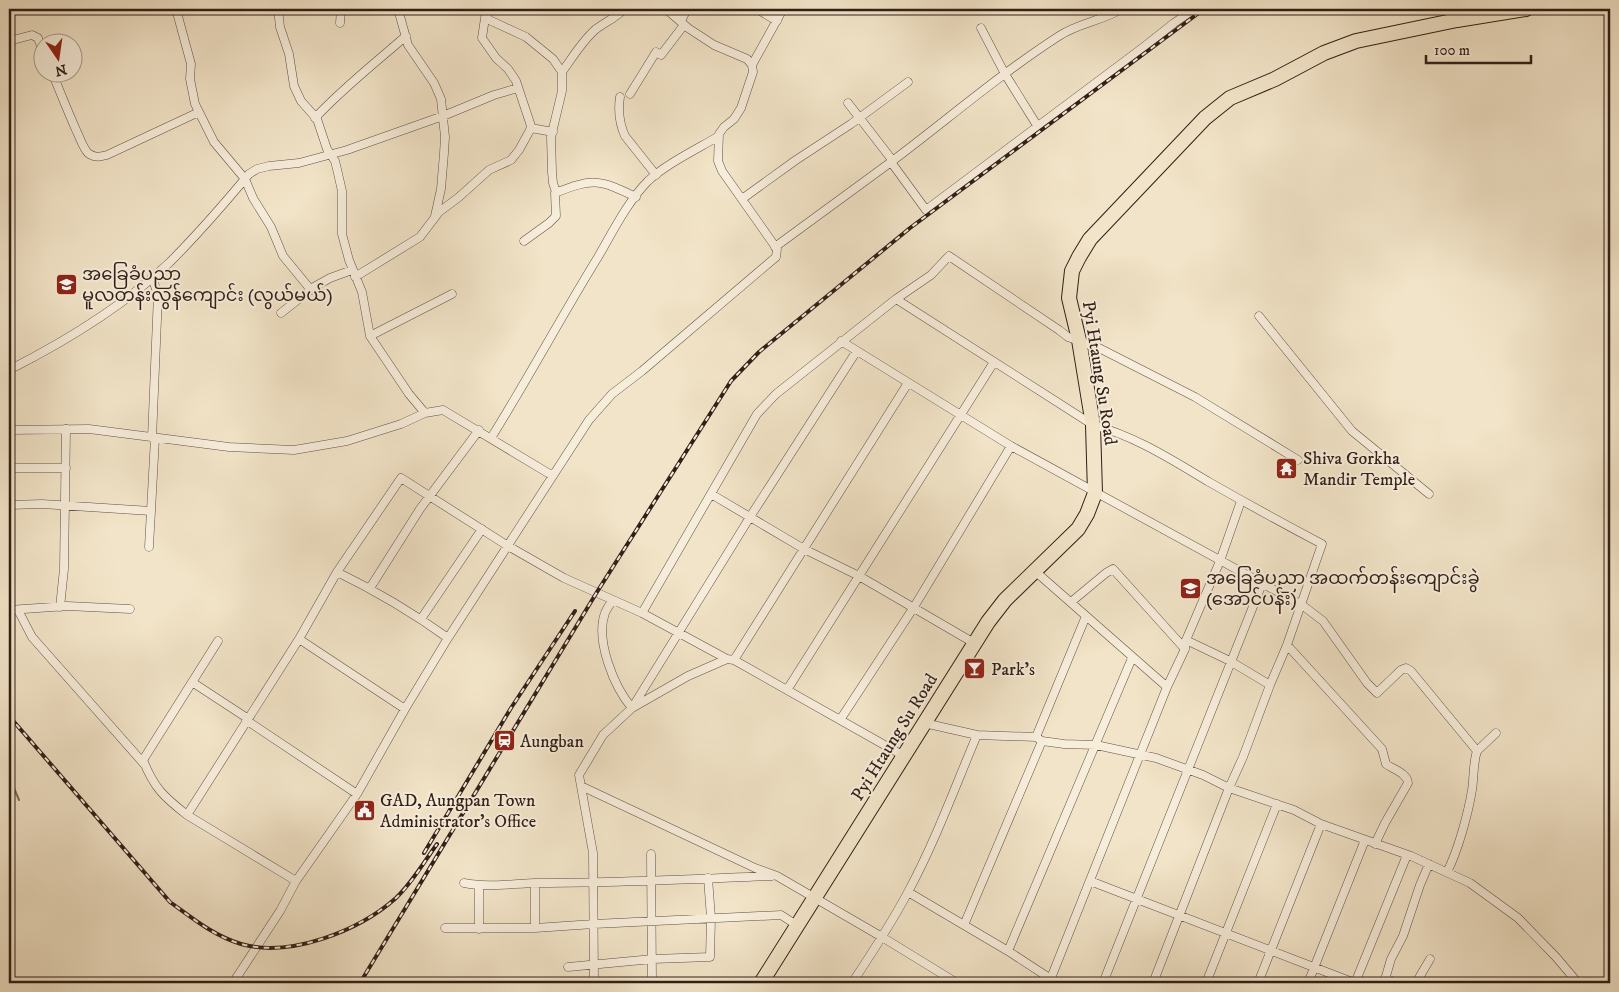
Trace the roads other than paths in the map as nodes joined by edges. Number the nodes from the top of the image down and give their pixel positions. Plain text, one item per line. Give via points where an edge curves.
1 (176, 9) edge
2 (278, 9) edge
3 (341, 9) edge
4 (398, 9) edge
5 (490, 9) edge
6 (624, 9) edge
7 (666, 9) edge
8 (687, 9) edge
9 (758, 9) edge
10 (783, 9) edge
11 (1122, 9) edge
12 (1195, 9) edge
13 (1526, 9) edge
14 (485, 18) junction
15 (777, 21) junction
16 (340, 23) dead end
17 (682, 23) junction
18 (980, 28) dead end
19 (32, 35) edge
20 (406, 36) junction
21 (9, 41) edge
22 (752, 65) junction
23 (562, 72) junction
24 (1005, 74) junction
25 (56, 82) edge
26 (908, 82) dead end
27 (518, 88) junction
28 (630, 94) dead end
29 (620, 97) dead end
30 (848, 103) dead end
31 (199, 112) junction
32 (443, 116) junction
33 (315, 118) junction
34 (859, 118) junction
35 (1038, 127) junction
36 (531, 128) junction
37 (552, 132) junction
38 (719, 136) junction
39 (331, 155) junction
40 (892, 162) junction
41 (656, 175) junction
42 (245, 179) junction
43 (556, 192) junction
44 (636, 197) junction
45 (742, 199) junction
46 (434, 218) junction
47 (524, 241) dead end
48 (775, 246) junction
49 (354, 273) junction
50 (152, 277) junction
51 (311, 290) junction
52 (452, 294) dead end
53 (896, 299) junction
54 (281, 313) dead end
55 (1258, 316) dead end
56 (370, 336) junction
57 (1079, 340) junction
58 (841, 341) junction
59 (856, 352) junction
60 (994, 362) junction
61 (9, 370) edge
62 (908, 383) junction
63 (425, 413) junction
64 (960, 415) junction
65 (1093, 425) junction
66 (66, 429) junction
67 (9, 430) edge
68 (478, 430) junction
69 (154, 438) junction
70 (491, 438) junction
71 (1011, 446) junction
72 (1298, 460) dead end
73 (9, 468) edge
74 (66, 468) junction
75 (553, 476) junction
76 (1095, 493) junction
77 (711, 494) junction
78 (1429, 494) dead end
79 (431, 495) junction
80 (1242, 501) junction
81 (9, 505) edge
82 (65, 506) junction
83 (150, 511) junction
84 (750, 517) junction
85 (482, 529) junction
86 (149, 546) dead end
87 (508, 546) junction
88 (804, 549) junction
89 (1220, 561) junction
90 (337, 572) junction
91 (1036, 572) junction
92 (859, 576) junction
93 (1262, 584) junction
94 (370, 588) junction
95 (613, 600) junction
96 (1071, 602) junction
97 (1302, 606) junction
98 (60, 607) junction
99 (914, 607) junction
100 (130, 609) dead end
101 (9, 610) edge
102 (18, 610) junction
103 (642, 613) junction
104 (1086, 616) junction
105 (421, 619) junction
106 (679, 632) junction
107 (448, 638) junction
108 (299, 639) junction
109 (1186, 640) junction
110 (218, 641) dead end
111 (974, 643) junction
112 (1287, 646) junction
113 (1185, 649) junction
114 (1132, 658) junction
115 (731, 659) junction
116 (1230, 662) junction
117 (192, 682) junction
118 (1270, 685) junction
119 (1167, 686) junction
120 (787, 690) junction
121 (632, 708) junction
122 (405, 709) junction
123 (247, 719) junction
124 (840, 720) junction
125 (924, 723) junction
126 (1496, 733) dead end
127 (977, 735) junction
128 (1039, 739) junction
129 (1096, 745) junction
130 (1476, 750) junction
131 (1140, 754) junction
132 (904, 756) junction
133 (145, 765) junction
134 (1187, 770) junction
135 (581, 786) junction
136 (1229, 788) junction
137 (357, 794) junction
138 (1277, 804) junction
139 (187, 815) junction
140 (1321, 824) junction
141 (1365, 840) junction
142 (1375, 844) junction
143 (651, 854) dead end
144 (1407, 855) junction
145 (1430, 864) junction
146 (1446, 872) junction
147 (777, 876) junction
148 (708, 878) junction
149 (296, 881) junction
150 (1090, 881) junction
151 (652, 882) junction
152 (464, 883) dead end
153 (535, 883) junction
154 (593, 883) junction
155 (479, 886) junction
156 (908, 892) junction
157 (815, 899) junction
158 (1136, 899) junction
159 (1180, 915) junction
160 (711, 918) junction
161 (652, 921) junction
162 (594, 924) junction
163 (964, 925) junction
164 (798, 926) junction
165 (445, 928) dead end
166 (535, 928) junction
167 (479, 929) junction
168 (1225, 934) junction
169 (882, 937) junction
170 (1008, 950) junction
171 (1271, 951) junction
172 (1430, 959) dead end
173 (653, 960) junction
174 (595, 964) junction
175 (568, 966) dead end
176 (1314, 968) junction
177 (1050, 981) edge
178 (1384, 981) edge
179 (233, 983) edge
180 (594, 983) edge
181 (652, 983) edge
182 (762, 983) edge
183 (852, 983) edge
184 (957, 983) edge
185 (1103, 983) edge
186 (1154, 983) edge
187 (1206, 983) edge
188 (1258, 983) edge
189 (1308, 983) edge
190 (1355, 983) edge
191 (1396, 983) edge
192 (1416, 983) edge
193 (1578, 983) edge

1 - 31 street via 191,64 190,79
2 - 33 street via 294,86
3 - 16 street
4 - 20 street
5 - 14 street
6 - 23 street via 586,39
7 - 17 street
8 - 17 street
9 - 15 street
10 - 15 street
11 - 24 street via 1060,35
12 - 35 street
13 - 57 highway, Pyi Htaung Su Road via 1356,41 1230,98 1205,118 1134,192 1090,239 1078,257 1072,271 1069,298
14 - 23 street via 526,37 553,59
14 - 27 street via 482,38 508,69
15 - 22 street
17 - 22 street via 714,45 748,59
17 - 28 street via 661,55 656,52
18 - 24 street
19 - 21 street
20 - 32 street via 408,45 434,83 441,99
20 - 33 street
22 - 38 street via 753,72 741,108
23 - 37 street via 562,91
24 - 35 street
24 - 40 street
25 - 31 street via 83,145 93,156 107,155
26 - 34 street
27 - 32 street
27 - 36 street
29 - 41 street via 625,136
30 - 34 street
31 - 42 street via 214,142
32 - 39 street
32 - 46 street via 441,189
33 - 39 street
34 - 40 street
34 - 45 street
35 - 40 street via 926,210
36 - 37 street
36 - 46 street via 511,160 490,170
37 - 43 street via 552,172
38 - 41 street
38 - 45 street via 718,161
39 - 42 street via 257,169
39 - 49 street via 338,169 342,191 342,234
40 - 48 street
41 - 44 street
42 - 50 street via 190,241
42 - 51 street via 283,256
43 - 44 street via 594,182
43 - 47 street via 556,216
44 - 70 street via 553,330
45 - 48 street
46 - 49 street via 420,237
48 - 75 street via 776,257 612,394 589,420
49 - 51 street via 330,278
49 - 56 street via 362,292
50 - 61 street via 113,308
50 - 69 street via 158,295
51 - 54 street
52 - 56 street
53 - 57 street via 931,275 949,256 1068,338
53 - 58 street
53 - 60 street
55 - 78 street via 1352,430
56 - 63 street
57 - 65 highway, Pyi Htaung Su Road
57 - 72 street via 1195,397
58 - 59 street
58 - 77 street via 776,394 757,414
59 - 62 street
59 - 84 street
60 - 64 street
60 - 65 street
62 - 64 street
62 - 88 street
63 - 68 street via 443,410
63 - 69 street via 347,441 294,450 229,447
64 - 71 street
64 - 92 street
65 - 76 highway, Pyi Htaung Su Road
65 - 80 street via 1151,448
66 - 67 street
66 - 69 street
66 - 74 street
68 - 70 street
68 - 79 street
69 - 83 street
70 - 75 street
71 - 76 street
71 - 99 street
73 - 74 street
74 - 82 street
75 - 87 street
76 - 89 street
76 - 91 highway, Pyi Htaung Su Road via 1078,529
77 - 84 street
77 - 103 street
79 - 85 street
79 - 90 street via 401,478
79 - 94 street
80 - 89 street
80 - 97 street via 1322,544
81 - 82 street
82 - 83 street
82 - 98 street
83 - 86 street
84 - 88 street
84 - 106 street
85 - 87 street
85 - 105 street
87 - 95 street via 564,578
87 - 107 street
88 - 92 street
88 - 115 street
89 - 93 street
89 - 109 street
90 - 94 street
90 - 108 street
91 - 96 street
91 - 111 highway, Pyi Htaung Su Road via 1005,600
92 - 99 street
92 - 120 street
93 - 97 street
93 - 116 street
94 - 105 street
95 - 103 street
95 - 121 street via 605,614 606,652 616,684
96 - 104 street
96 - 113 street via 1113,569
97 - 112 street
97 - 130 street via 1323,621 1377,693 1401,670 1411,671
98 - 100 street
98 - 102 street
99 - 111 street
99 - 124 street
101 - 102 street
102 - 133 street via 32,637
103 - 106 street
104 - 114 street
104 - 128 street
105 - 107 street
106 - 115 street
106 - 121 street
107 - 122 street
108 - 122 street
108 - 123 street
109 - 113 street
109 - 116 street
110 - 117 street
111 - 125 highway, Pyi Htaung Su Road
112 - 118 street
112 - 142 street via 1382,748 1386,764 1408,780
113 - 119 street
114 - 119 street
114 - 129 street
115 - 120 street
115 - 121 street via 688,676
116 - 118 street
116 - 134 street
117 - 123 street
117 - 133 street via 143,760
118 - 136 street
119 - 131 street
120 - 124 street
121 - 135 street via 603,736 579,775
122 - 137 street
123 - 137 street
123 - 139 street
124 - 132 street
125 - 127 street
125 - 132 highway, Pyi Htaung Su Road
126 - 130 street
127 - 128 street
127 - 156 street
128 - 129 street
128 - 163 street
129 - 131 street
129 - 170 street
130 - 146 street via 1465,819 1454,859
131 - 134 street
131 - 150 street
132 - 157 highway, Pyi Htaung Su Road
133 - 139 street via 161,793
134 - 136 street
134 - 158 street
135 - 147 street
135 - 154 street via 593,853
136 - 138 street
136 - 159 street
137 - 149 street
138 - 140 street
138 - 168 street
139 - 149 street
140 - 141 street
140 - 171 street
141 - 142 street
141 - 176 street
142 - 144 street
143 - 151 street
144 - 145 street
144 - 190 street
145 - 146 street
145 - 178 street
146 - 193 street via 1470,883 1518,918
147 - 148 street
147 - 157 street
148 - 151 street
148 - 160 street
149 - 179 street
150 - 158 street
150 - 177 street
151 - 154 street
151 - 161 street
152 - 155 street
153 - 154 street
153 - 155 street
153 - 166 street
154 - 162 street
155 - 167 street
156 - 163 street
156 - 169 street
157 - 164 highway, Pyi Htaung Su Road
157 - 169 street
158 - 159 street
158 - 185 street
159 - 168 street
159 - 186 street
160 - 161 street
160 - 164 street via 781,915
160 - 173 street via 710,957
161 - 162 street
161 - 173 street
162 - 166 street
162 - 174 street
163 - 170 street
164 - 182 highway, Pyi Htaung Su Road
165 - 167 street
166 - 167 street
168 - 171 street
168 - 187 street
169 - 183 street
169 - 184 street
170 - 177 street
171 - 176 street
171 - 188 street
172 - 192 street
173 - 174 street
173 - 181 street
174 - 175 street
174 - 180 street
176 - 189 street
176 - 190 street
178 - 191 street

